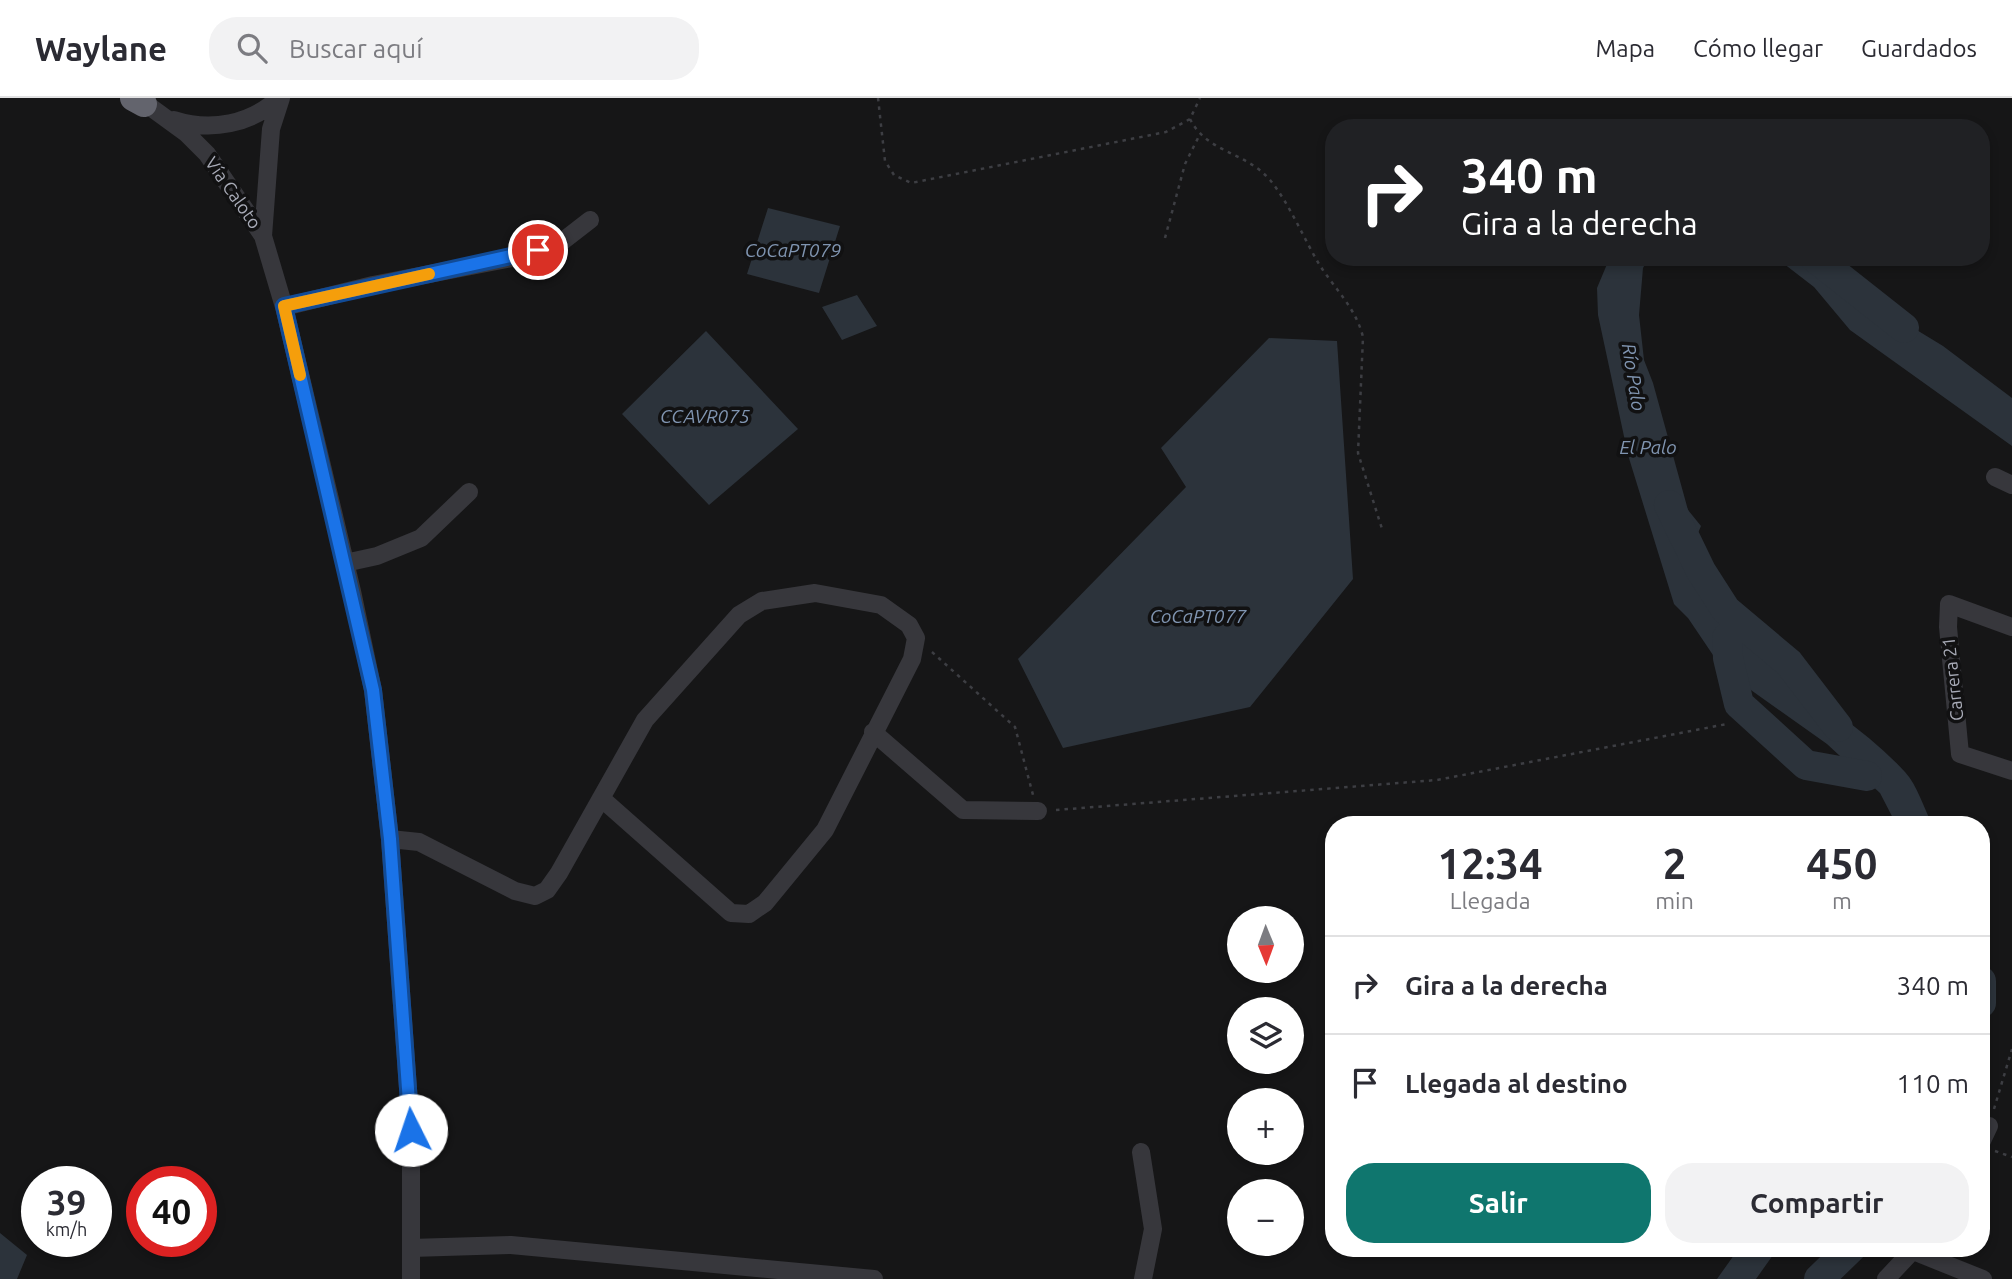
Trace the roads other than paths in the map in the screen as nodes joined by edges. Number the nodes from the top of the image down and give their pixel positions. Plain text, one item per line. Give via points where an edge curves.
1 (280, 98) edge
2 (142, 103) edge
3 (590, 220) dead end
4 (263, 236) junction
5 (284, 306) junction
6 (1995, 477) dead end
7 (2012, 485) edge
8 (469, 492) dead end
9 (345, 563) junction
10 (2012, 627) edge
11 (873, 732) junction
12 (2010, 765) edge
13 (601, 798) junction
14 (1038, 811) road end
15 (390, 839) junction
16 (1140, 1152) dead end
17 (411, 1248) junction
18 (1907, 1257) edge
19 (1932, 1257) edge
20 (411, 1279) edge
21 (874, 1279) edge
22 (1143, 1279) edge
23 (1886, 1279) edge
24 (1983, 1279) edge

1 - 2 street via 254,115 217,125 191,124
1 - 4 street, Vía Caloto via 271,129
2 - 4 street, Vía Caloto via 186,133 207,154
3 - 5 street via 559,244 517,257
4 - 5 street, Vía Caloto
5 - 9 street, Vía Caloto
6 - 7 street
8 - 9 street via 421,538
9 - 15 street, Vía Caloto via 373,690
10 - 12 street, Carrera 21 via 1949,604 1960,754
11 - 13 street via 825,830 765,903 749,914 731,913
11 - 13 street via 912,659 916,638 909,625 881,605 815,593 762,601 739,615 645,720
11 - 14 street via 963,810
13 - 15 street via 559,873 547,890 535,896 515,891 419,842
15 - 17 street, Vía Caloto via 411,1130
16 - 22 street via 1153,1229
17 - 20 street, Vía Caloto
17 - 21 street via 511,1245
18 - 23 street
19 - 24 street

